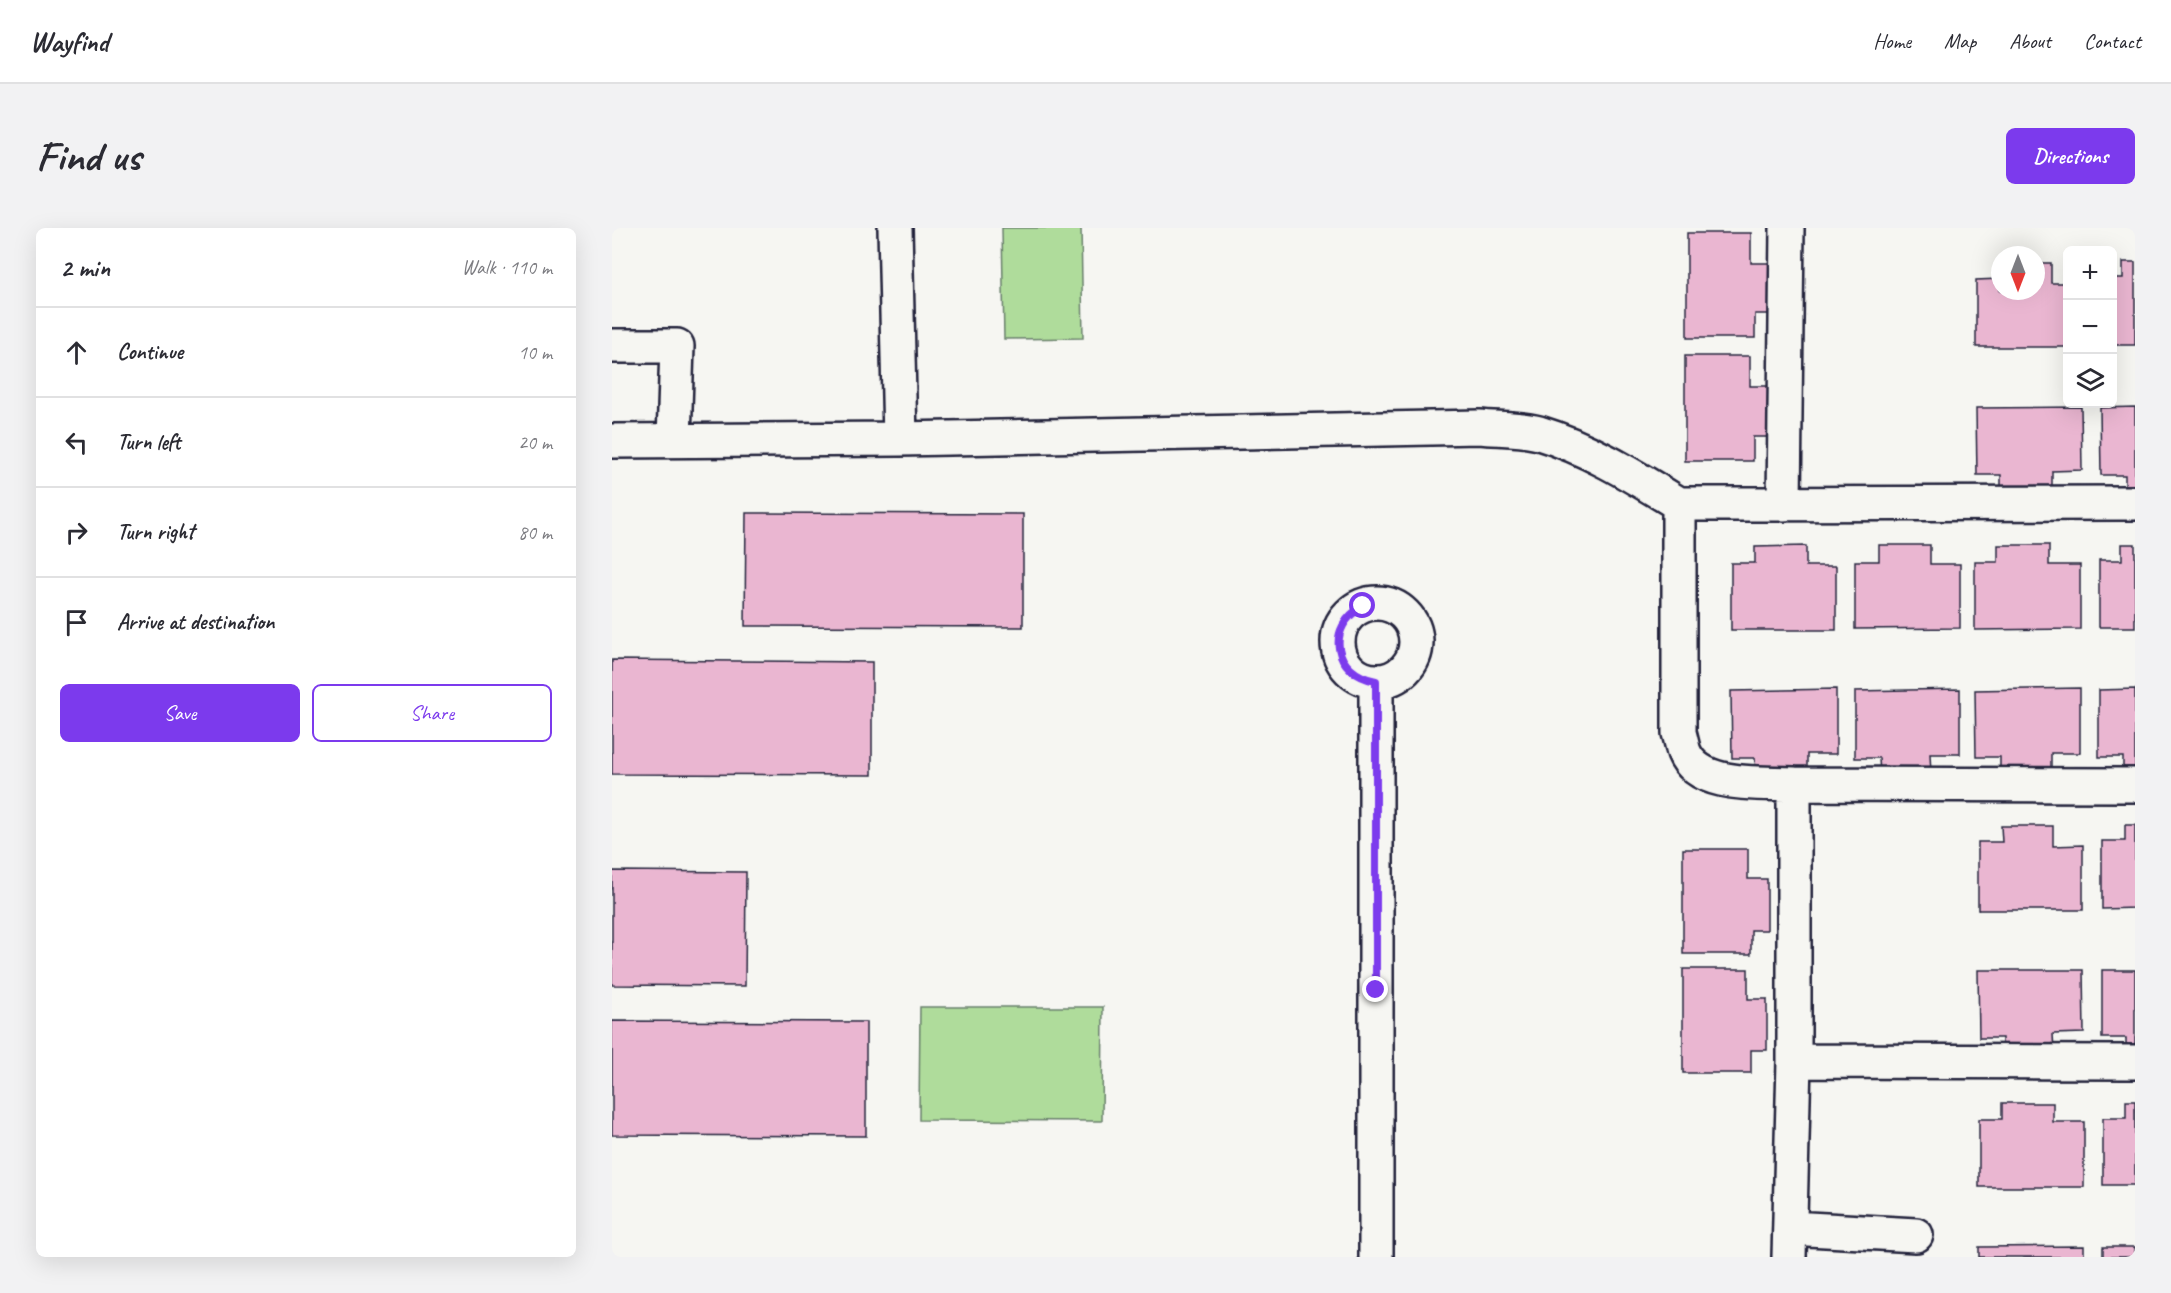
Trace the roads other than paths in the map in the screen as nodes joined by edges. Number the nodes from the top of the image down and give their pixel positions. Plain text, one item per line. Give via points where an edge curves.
1 (895, 228) edge
2 (1787, 228) edge
3 (612, 346) edge
4 (900, 438) junction
5 (674, 440) junction
6 (612, 441) edge
7 (2135, 503) edge
8 (1679, 504) junction
9 (1784, 504) junction
10 (1376, 681) dead end
11 (1794, 784) junction
12 (2135, 784) edge
13 (1794, 1061) junction
14 (2135, 1062) edge
15 (1917, 1235) dead end
16 (1790, 1242) edge
17 (1376, 1257) edge

1 - 4 street
2 - 9 street
3 - 5 street via 676,346
4 - 5 street
4 - 8 street via 1479,427 1536,432 1572,445
5 - 6 street
7 - 9 street
8 - 9 street
8 - 11 street via 1679,734 1684,753 1694,767 1711,778
10 - 17 street
11 - 12 street
11 - 13 street
13 - 14 street
13 - 16 street
15 - 16 street

